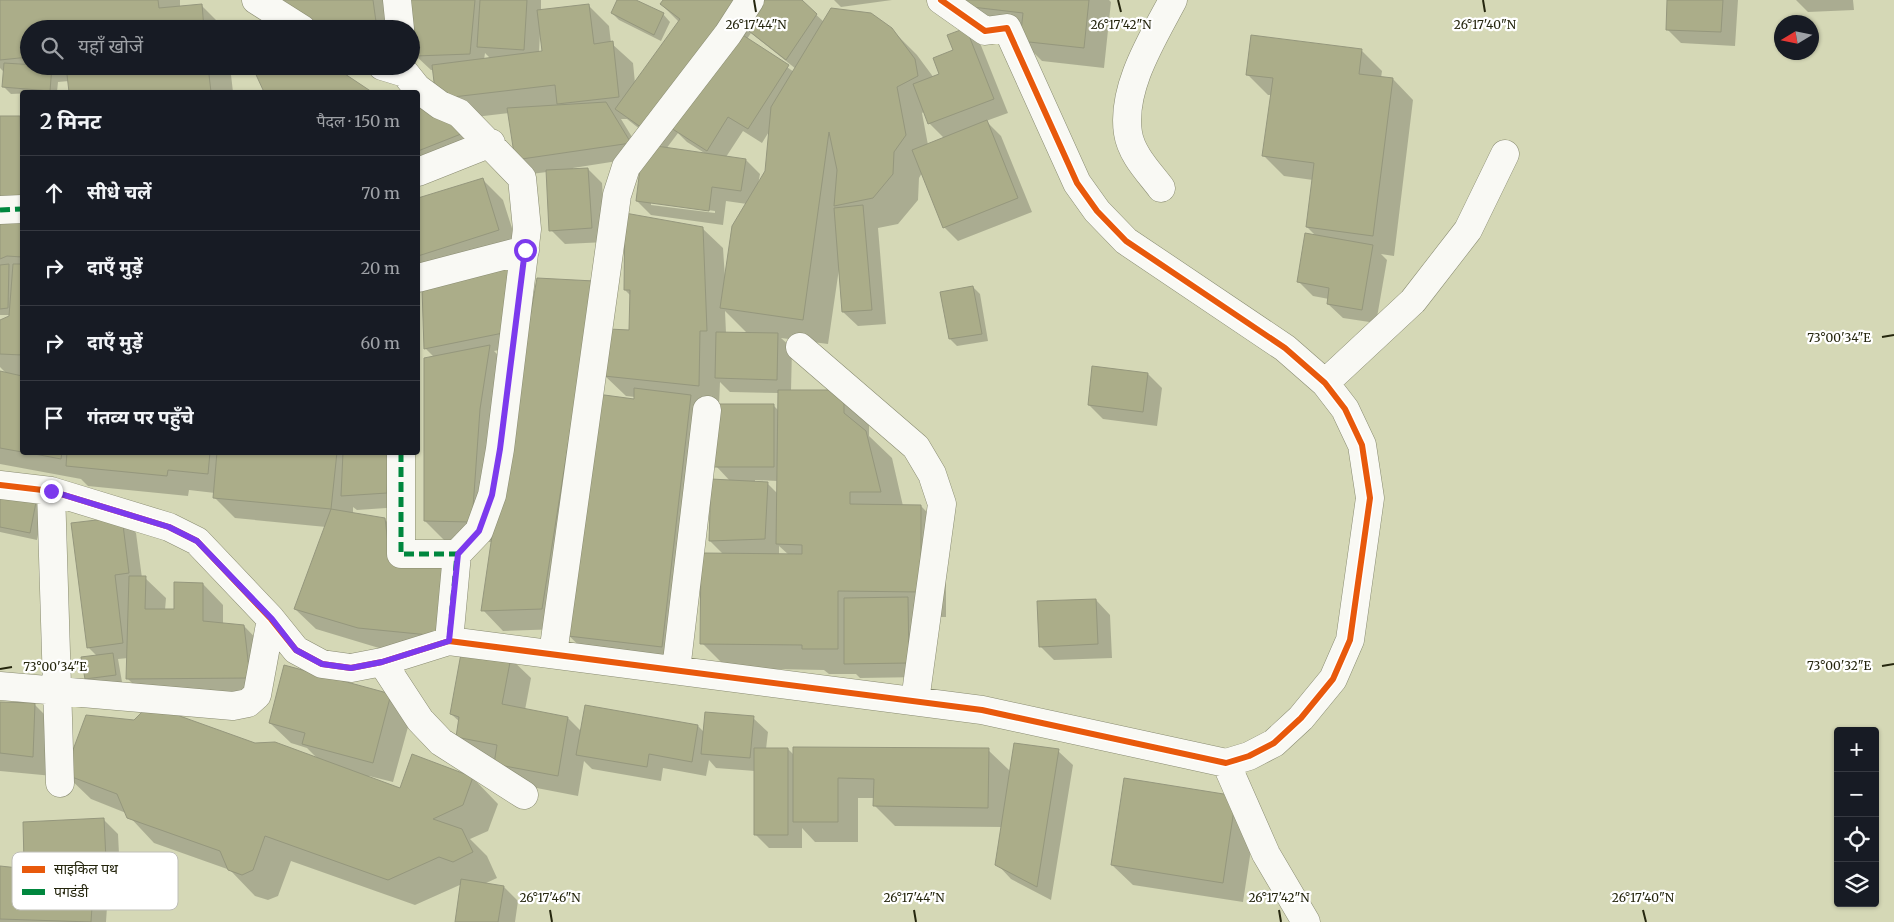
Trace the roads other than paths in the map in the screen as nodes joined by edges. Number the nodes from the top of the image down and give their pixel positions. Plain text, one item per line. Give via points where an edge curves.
1 (256, 0) edge
2 (397, 0) edge
3 (750, 0) edge
4 (941, 0) edge
5 (1173, 0) edge
6 (288, 20) edge
7 (399, 20) edge
8 (404, 75) edge
9 (420, 90) edge
10 (420, 90) edge
11 (491, 143) junction
12 (1505, 154) dead end
13 (420, 171) edge
14 (1161, 188) dead end
15 (20, 209) edge
16 (0, 210) edge
17 (525, 250) junction
18 (420, 277) edge
19 (800, 347) dead end
20 (1324, 383) junction
21 (707, 410) dead end
22 (401, 455) edge
23 (0, 485) edge
24 (51, 491) junction
25 (458, 554) junction
26 (272, 619) junction
27 (449, 641) junction
28 (553, 654) junction
29 (382, 662) junction
30 (676, 670) junction
31 (0, 686) edge
32 (56, 691) junction
33 (915, 701) junction
34 (1226, 763) junction
35 (60, 783) dead end
36 (524, 795) dead end
37 (1306, 922) edge

1 - 6 street
2 - 7 street
3 - 28 street via 728,34 626,167 617,195
4 - 20 street via 985,31 1007,28 1077,182 1097,211 1126,241 1285,348
5 - 14 street via 1144,57 1130,94 1128,133 1138,157
8 - 10 street
9 - 11 street via 440,105 459,113
11 - 13 street
11 - 17 street via 522,178 527,229
12 - 20 street via 1468,230 1413,301
15 - 16 street
17 - 18 street
17 - 25 street via 492,495 479,531
19 - 33 street via 916,448 932,474 942,504
20 - 34 street via 1345,408 1362,445 1370,498 1350,640 1333,679 1301,718 1274,743
21 - 30 street
22 - 25 street via 401,554
23 - 24 street
24 - 26 street via 169,527 197,541
24 - 32 street
25 - 27 street
26 - 29 street via 296,650 322,664 351,668
26 - 32 street via 256,694 248,703 233,706
27 - 28 street
27 - 29 street
28 - 30 street
29 - 36 street via 420,720 441,742
30 - 33 street
31 - 32 street
32 - 35 street
33 - 34 street via 982,710
34 - 37 street via 1266,854

